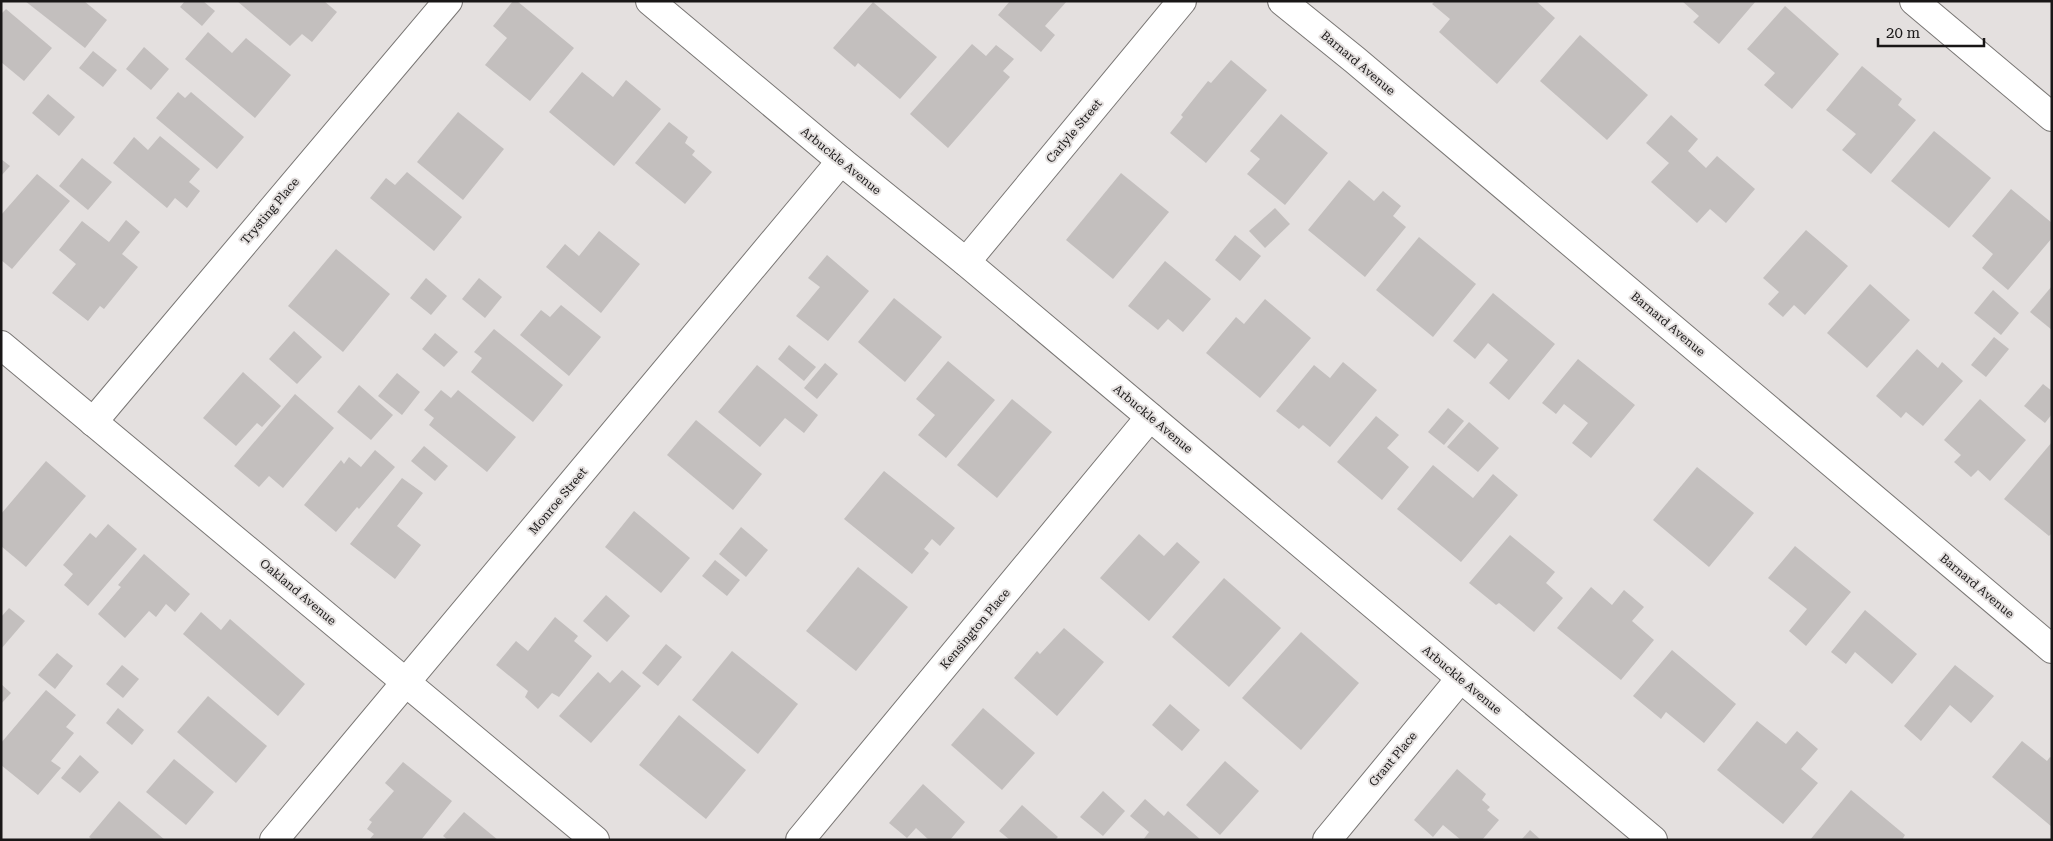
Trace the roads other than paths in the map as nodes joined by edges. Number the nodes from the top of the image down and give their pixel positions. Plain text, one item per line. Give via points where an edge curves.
1 (448, 1) edge
2 (650, 1) edge
3 (1182, 1) edge
4 (1282, 1) edge
5 (1914, 1) edge
6 (2052, 117) edge
7 (841, 162) junction
8 (966, 262) junction
9 (1, 345) edge
10 (1150, 417) junction
11 (93, 422) junction
12 (2052, 648) edge
13 (1460, 678) junction
14 (406, 682) junction
15 (274, 840) edge
16 (594, 840) edge
17 (800, 840) edge
18 (1327, 840) edge
19 (1654, 840) edge

1 - 11 street, Trysting Place
2 - 7 street, Arbuckle Avenue
3 - 8 street, Carlyle Street
4 - 12 street, Barnard Avenue
5 - 6 street
7 - 8 street, Arbuckle Avenue
7 - 14 street, Monroe Street
8 - 10 street, Arbuckle Avenue
9 - 11 street, Oakland Avenue
10 - 13 street, Arbuckle Avenue
10 - 17 street, Kensington Place
11 - 14 street, Oakland Avenue
13 - 18 street, Grant Place
13 - 19 street, Arbuckle Avenue
14 - 15 street, Monroe Street
14 - 16 street, Oakland Avenue

